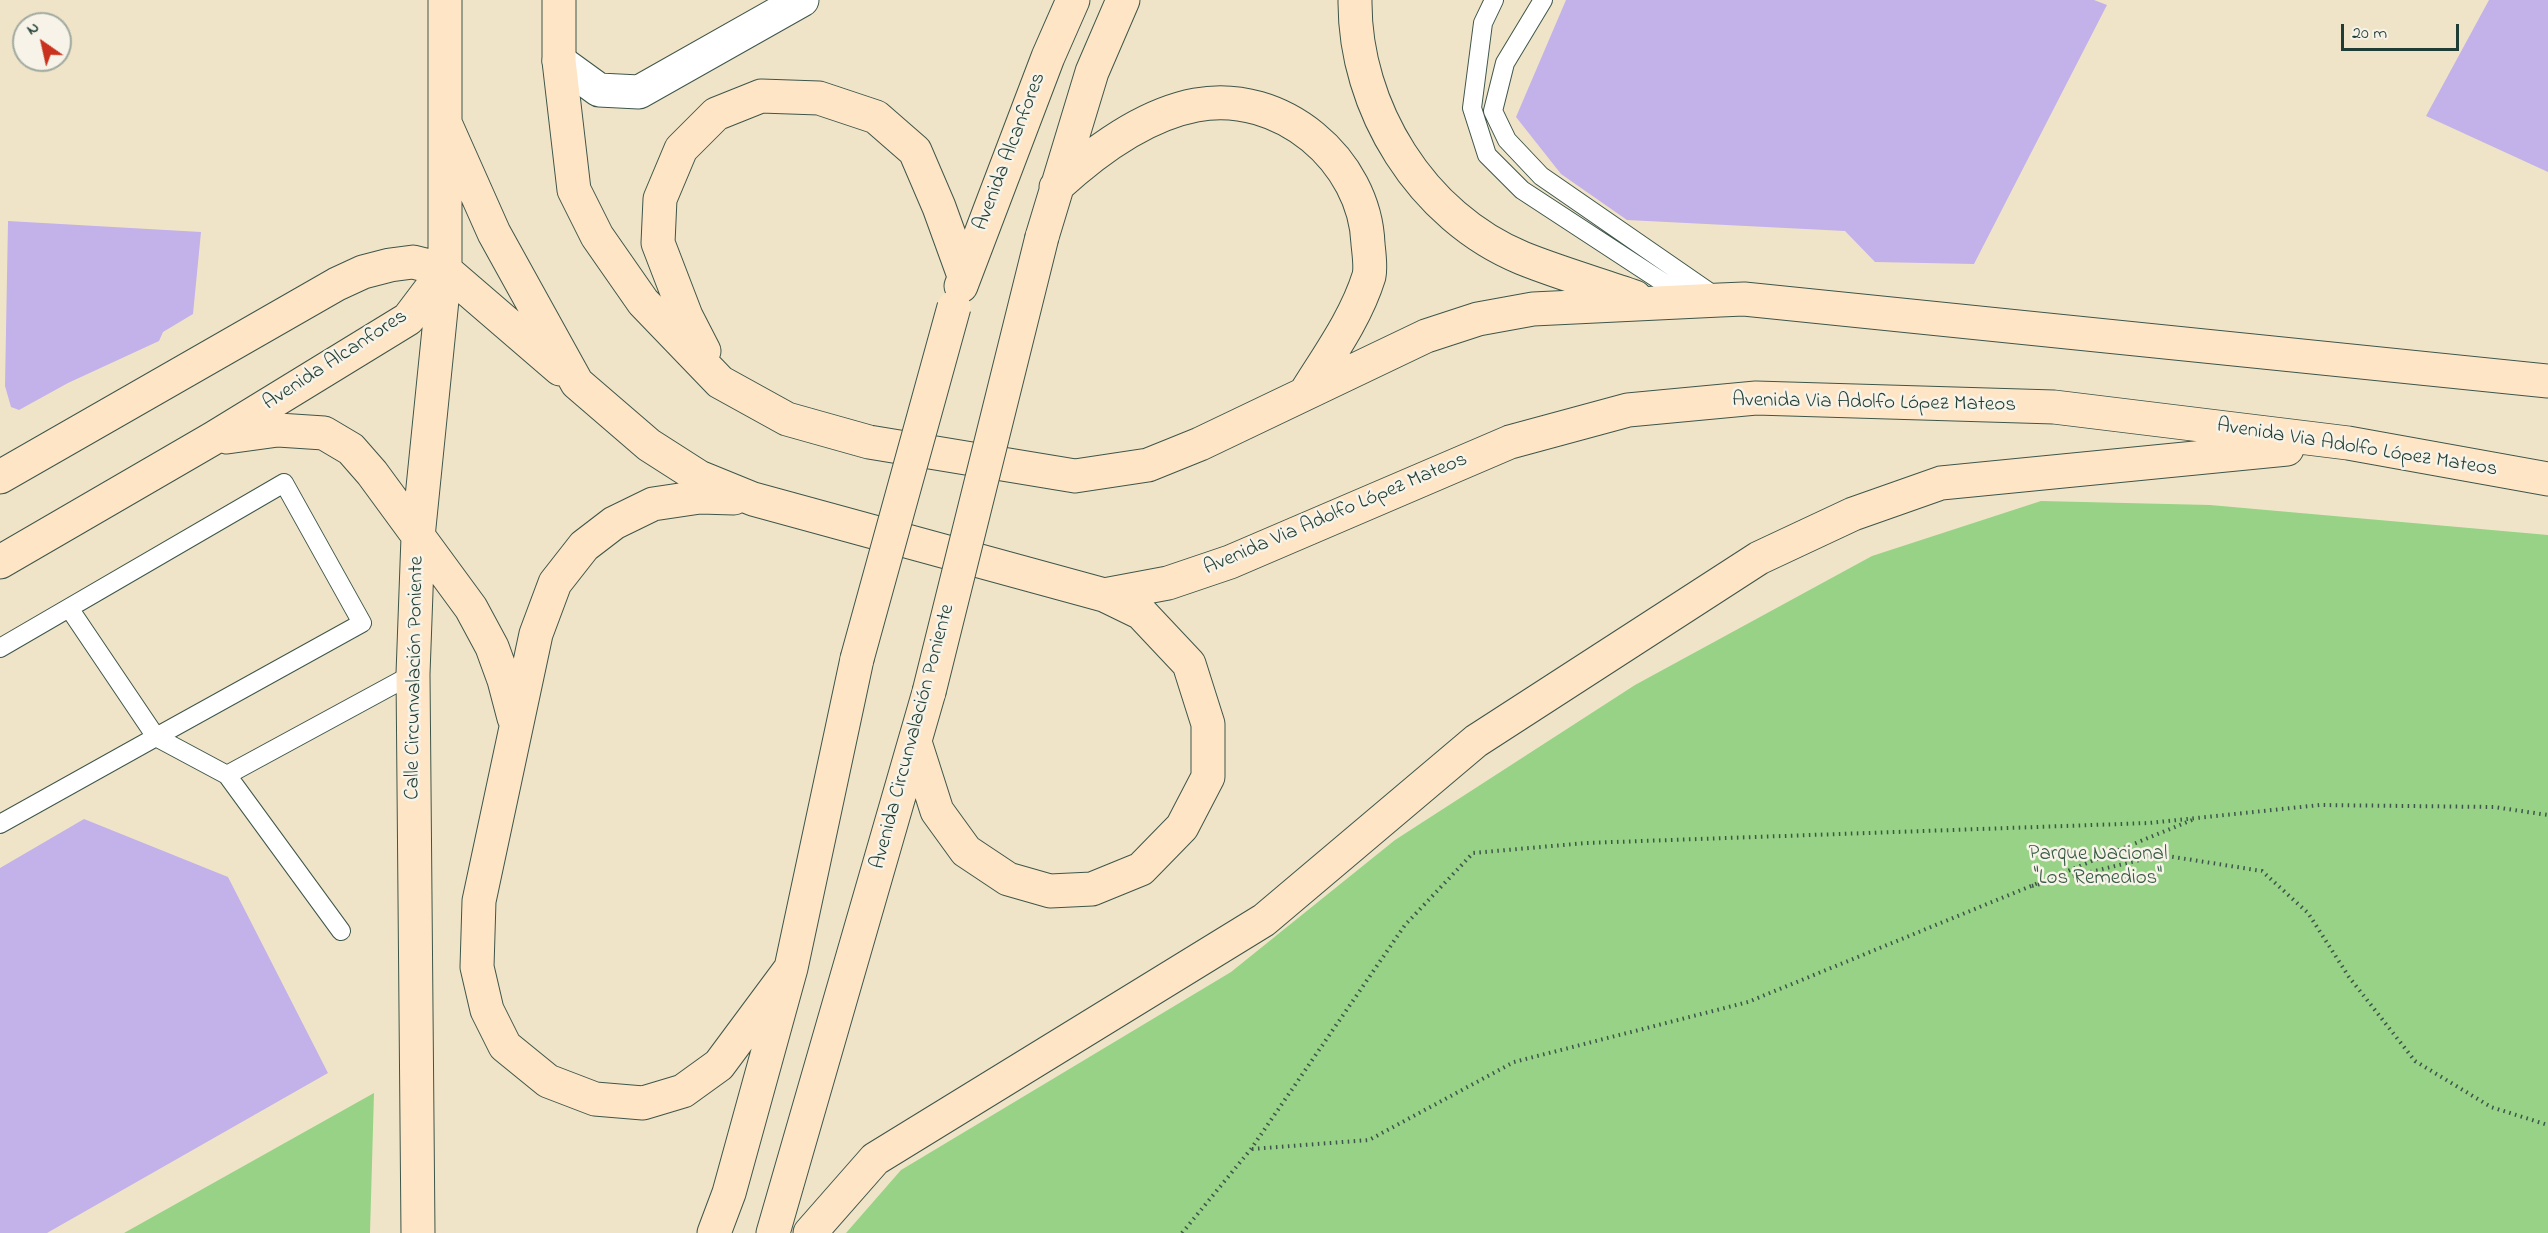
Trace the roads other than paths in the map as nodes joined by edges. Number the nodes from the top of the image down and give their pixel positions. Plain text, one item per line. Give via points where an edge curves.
1 (445, 0) edge
2 (559, 0) edge
3 (802, 0) edge
4 (1073, 0) edge
5 (1123, 0) edge
6 (1355, 0) edge
7 (1494, 0) edge
8 (1543, 0) edge
9 (559, 61) junction
10 (446, 125) junction
11 (1056, 187) junction
12 (445, 270) junction
13 (964, 276) junction
14 (1706, 300) junction
15 (1651, 303) junction
16 (2548, 381) edge
17 (720, 382) junction
18 (577, 383) junction
19 (1306, 392) junction
20 (212, 439) junction
21 (2348, 443) junction
22 (0, 477) edge
23 (2548, 479) edge
24 (753, 499) junction
25 (418, 537) junction
26 (0, 562) edge
27 (1104, 596) junction
28 (69, 608) junction
29 (0, 648) edge
30 (413, 674) junction
31 (515, 726) junction
32 (156, 737) junction
33 (915, 742) junction
34 (227, 775) junction
35 (0, 824) edge
36 (341, 931) dead end
37 (791, 968) junction
38 (418, 1233) edge
39 (714, 1233) edge
40 (773, 1233) edge
41 (810, 1233) edge

1 - 10 main road, Avenida Via Adolfo López Mateos
2 - 9 main road
3 - 9 street via 639,92 599,90
4 - 13 main road, Avenida Alcanfores
5 - 11 main road via 1092,72
6 - 15 main road via 1361,52 1375,101 1392,140 1415,177 1452,217 1520,258
7 - 14 lane via 1483,23 1472,108 1487,154 1522,190
8 - 14 lane via 1505,63 1493,111 1507,140 1541,176
9 - 17 main road via 574,190 597,236 642,302
10 - 12 main road, Calle Circunvalación Poniente
10 - 18 main road, Avenida Via Adolfo López Mateos via 494,233
11 - 19 main road via 1086,159 1155,117 1197,105 1253,108 1286,119 1319,140 1350,177 1368,222 1369,274 1349,323
11 - 33 main road, Avenida Circunvalación Poniente, bridge
12 - 18 main road
12 - 20 main road, Avenida Alcanfores via 408,319
12 - 22 main road via 413,262 363,272 337,284
12 - 25 main road, Calle Circunvalación Poniente
13 - 17 main road via 915,151 876,117 819,98 761,96 716,114 681,149 660,200 658,243 686,316
13 - 37 main road, Avenida Alcanfores, bridge via 857,659
14 - 15 main road
14 - 16 main road via 1744,299
15 - 19 main road via 1533,309 1478,320 1426,336
17 - 19 main road via 787,419 869,442 1075,476 1148,465
18 - 24 main road, Avenida Via Adolfo López Mateos via 649,445 699,477
20 - 25 main road via 278,430 324,434 351,449
20 - 26 main road, Avenida Alcanfores
21 - 23 main road, Avenida Via Adolfo López Mateos
21 - 27 main road, Avenida Via Adolfo López Mateos via 2054,407 1756,398 1628,410 1510,442 1230,562 1168,583
21 - 41 main road via 1941,483 1853,513 1759,558 1476,741 1264,920 875,1158
24 - 27 main road, Avenida Via Adolfo López Mateos
24 - 31 main road via 700,497 653,504 614,523 584,546 555,583 536,634
25 - 30 main road, Calle Circunvalación Poniente
25 - 31 main road via 471,608 492,647
27 - 33 main road via 1141,613 1189,664 1208,724 1208,777 1182,827 1141,869 1092,889 1050,891 1008,879 966,851 937,811
28 - 29 lane
28 - 32 lane
28 - 32 lane via 284,483 362,623
30 - 34 lane
30 - 38 main road, Calle Circunvalación Poniente
31 - 37 main road via 479,901 477,967 487,1010 505,1046 548,1081 595,1099 643,1103 683,1091 719,1065
32 - 34 lane
32 - 35 lane
33 - 40 main road, Avenida Circunvalación Poniente
34 - 36 lane
37 - 39 main road via 729,1193

